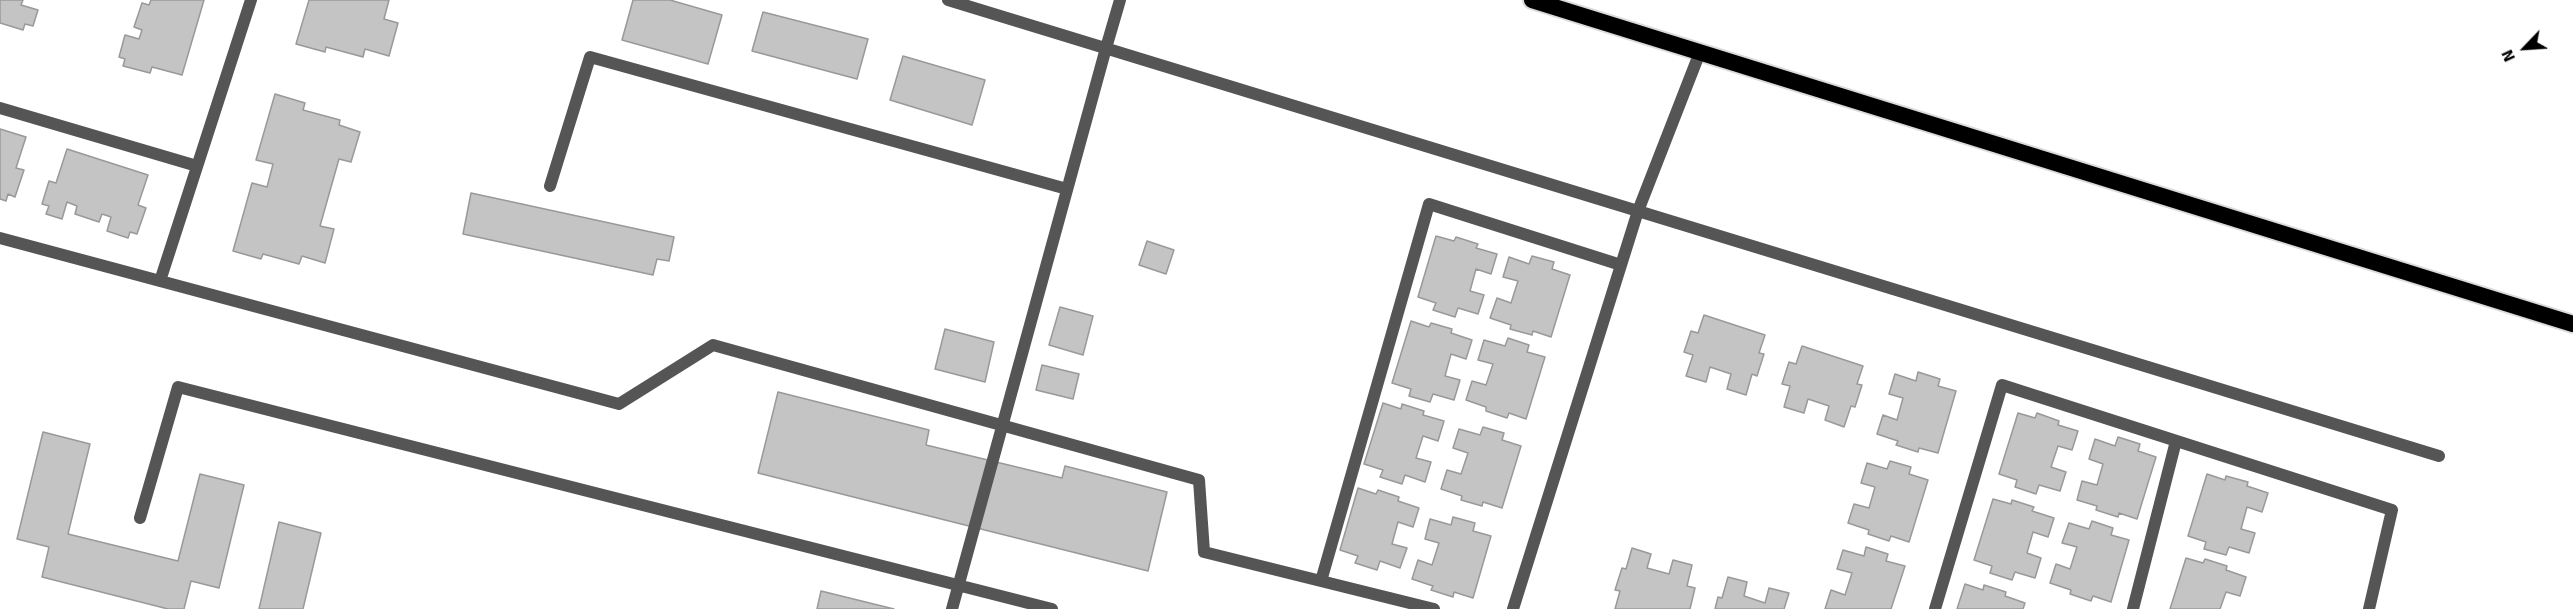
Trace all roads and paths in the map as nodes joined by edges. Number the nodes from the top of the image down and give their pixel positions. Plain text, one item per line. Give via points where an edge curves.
1 (251, 0) edge
2 (948, 0) edge
3 (1120, 0) edge
4 (1532, 0) edge
5 (1106, 48) junction
6 (1700, 52) junction
7 (0, 108) edge
8 (197, 166) junction
9 (550, 186) dead end
10 (1067, 189) junction
11 (1638, 211) junction
12 (0, 238) edge
13 (1621, 265) junction
14 (160, 281) junction
15 (2573, 324) edge
16 (1002, 425) junction
17 (2176, 441) junction
18 (2439, 456) dead end
19 (140, 518) dead end
20 (1321, 581) junction
21 (958, 585) junction
22 (952, 609) edge
23 (1052, 609) edge
24 (1434, 609) edge
25 (1513, 609) edge
26 (1935, 609) edge
27 (2133, 609) edge
28 (2369, 609) edge

1 - 8 street
2 - 5 street
3 - 5 street
4 - 6 highway
5 - 10 street
5 - 11 street
6 - 11 street
6 - 15 highway
7 - 8 street
8 - 14 street
9 - 10 street via 590,57
10 - 16 street
11 - 13 street
11 - 18 street
12 - 14 street
13 - 20 street via 1430,204
13 - 25 street
14 - 16 street via 619,404 713,345
16 - 20 street via 1199,480 1204,552
16 - 21 street
17 - 26 street via 2002,385
17 - 27 street
17 - 28 street via 2392,510
19 - 21 street via 178,387
20 - 24 street
21 - 22 street
21 - 23 street

